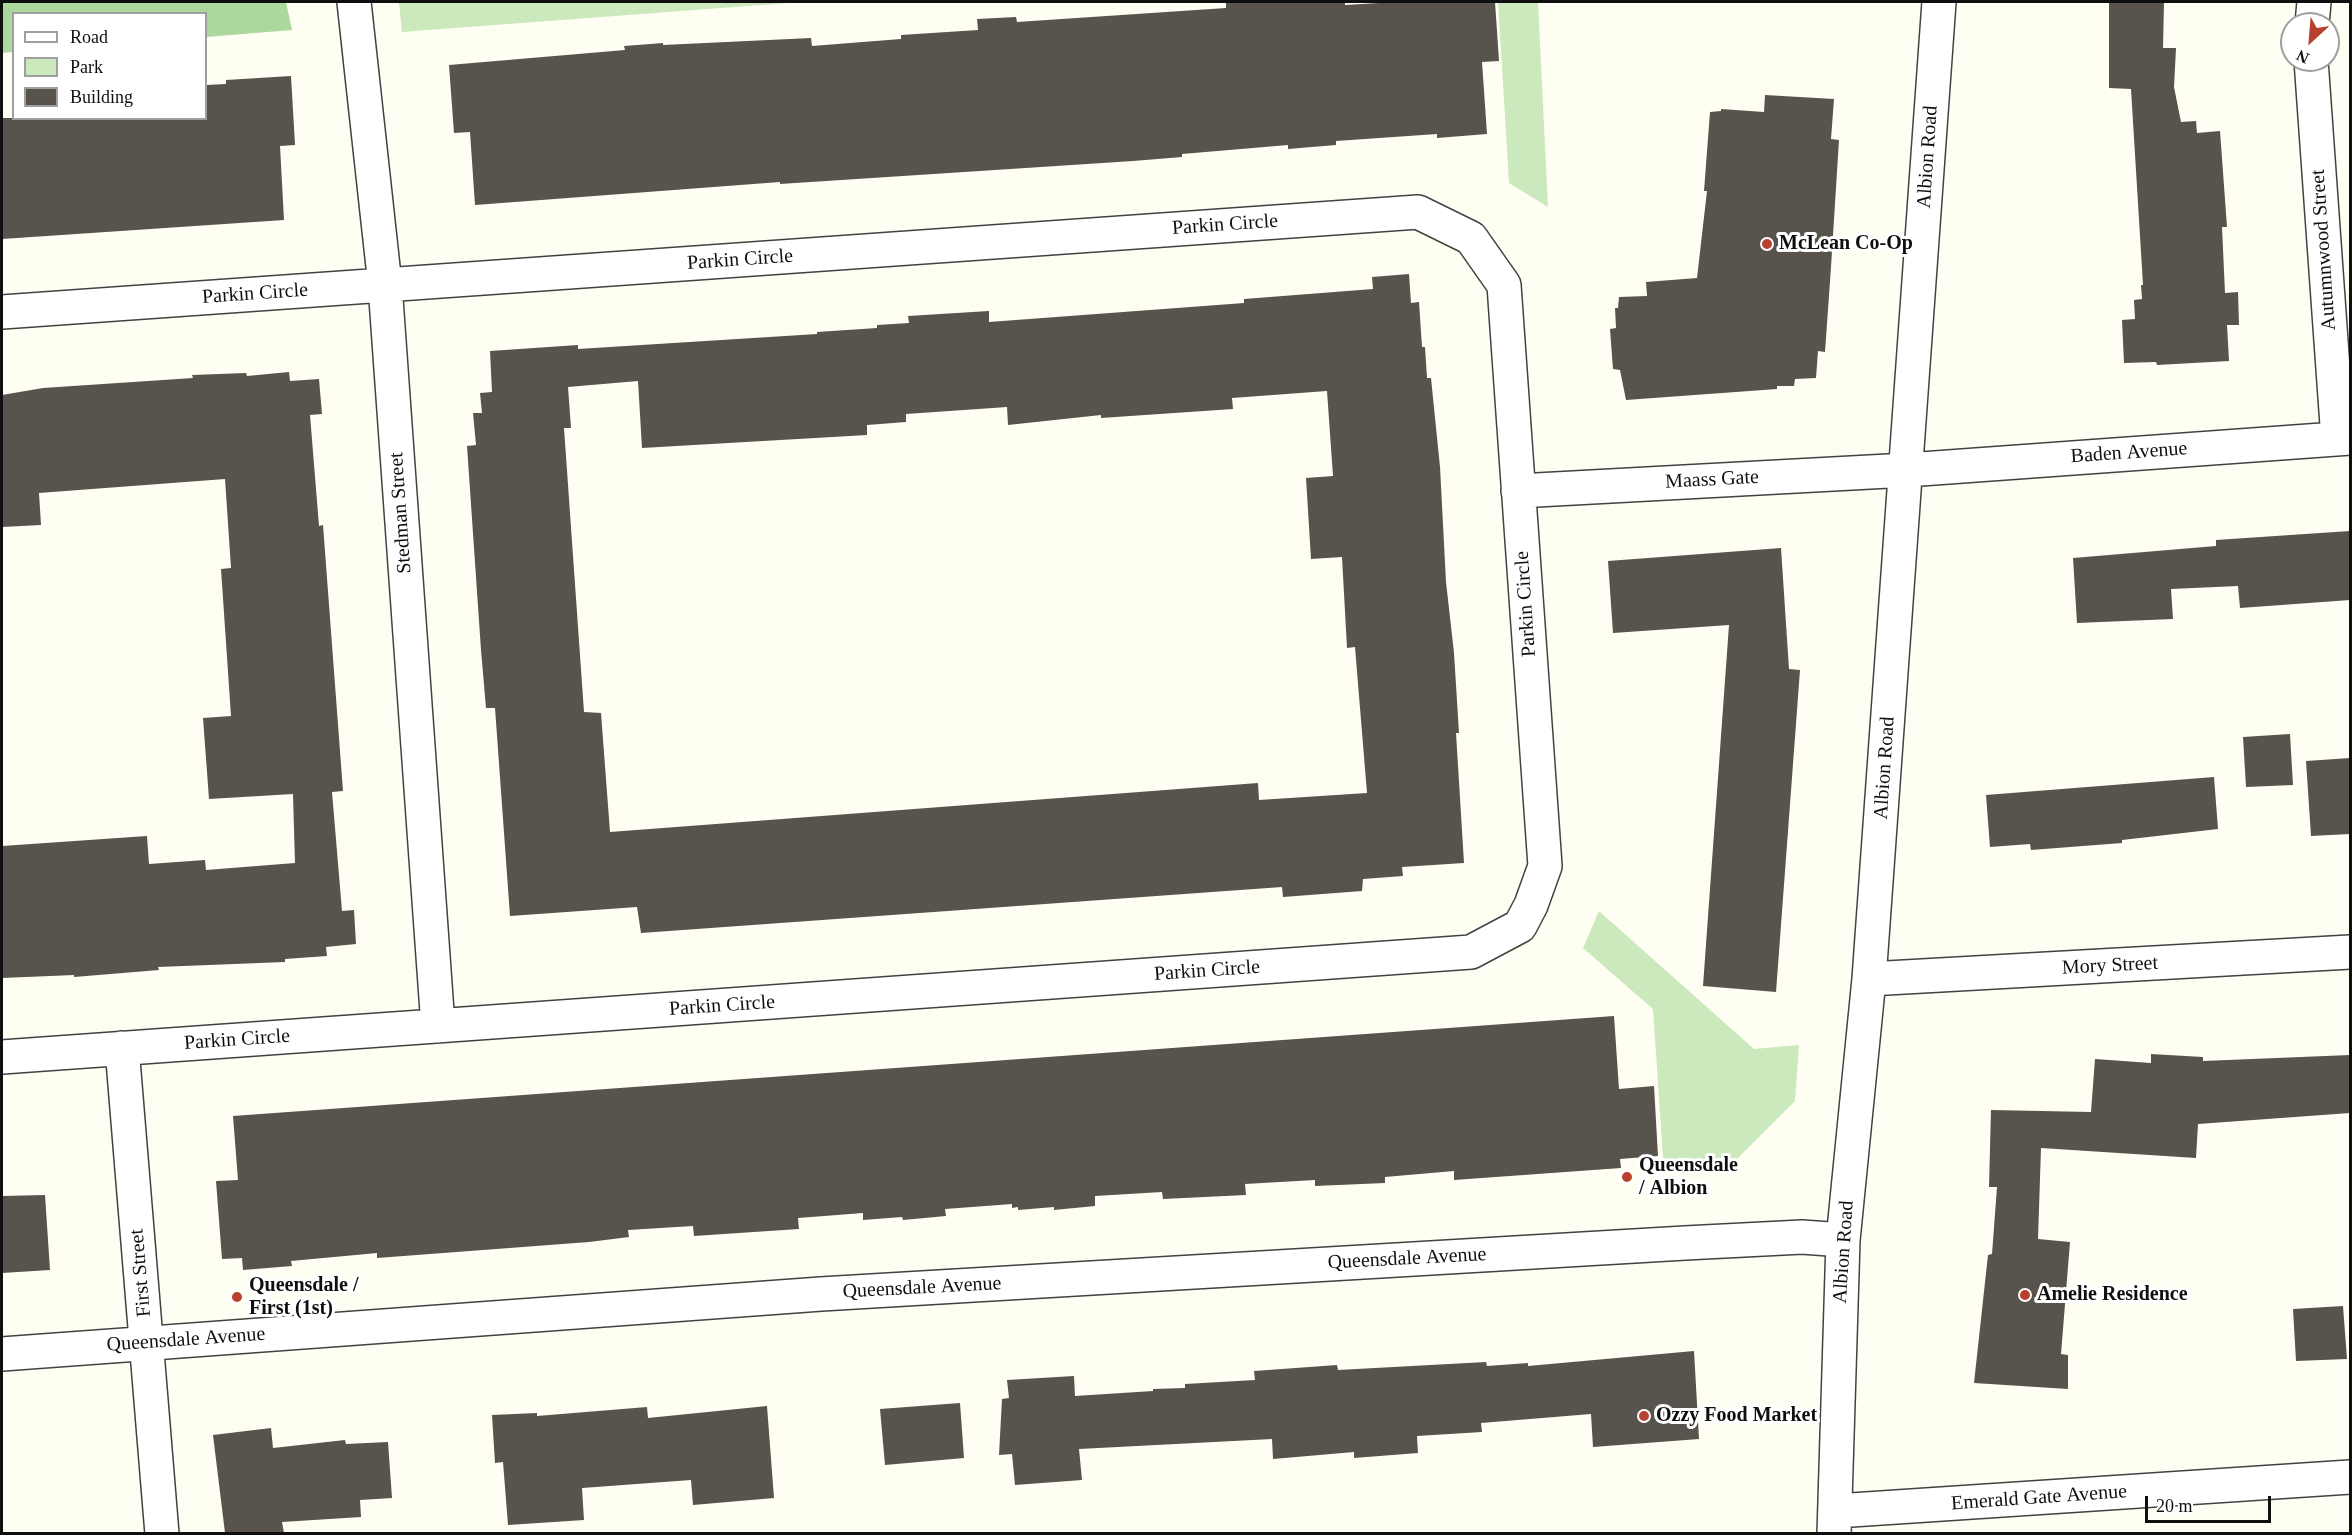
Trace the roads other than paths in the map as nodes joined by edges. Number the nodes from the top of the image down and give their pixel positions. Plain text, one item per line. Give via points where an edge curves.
1 (354, 2) edge
2 (1939, 2) edge
3 (2312, 72) edge
4 (385, 285) junction
5 (2, 312) edge
6 (2344, 439) edge
7 (1907, 470) junction
8 (1518, 491) junction
9 (2350, 952) edge
10 (1869, 979) junction
11 (438, 1026) junction
12 (122, 1048) junction
13 (2, 1057) edge
14 (1843, 1240) junction
15 (147, 1343) junction
16 (2, 1354) edge
17 (2350, 1477) edge
18 (1835, 1522) edge
19 (162, 1533) edge

1 - 4 street, Stedman Street
2 - 7 street, Albion Road
3 - 6 street, Autumnwood Street
4 - 5 street, Parkin Circle
4 - 8 street, Parkin Circle via 1418,212 1471,238 1504,285
4 - 11 street, Stedman Street
6 - 7 street, Baden Avenue
7 - 8 street, Maass Gate
7 - 10 street, Albion Road
8 - 11 street, Parkin Circle via 1545,867 1520,926 1471,952
9 - 10 street, Mory Street
10 - 14 street, Albion Road
11 - 12 street, Parkin Circle
12 - 13 street, Parkin Circle
12 - 15 street, First Street
14 - 15 street, Queensdale Avenue via 1802,1237 1696,1242 821,1294
14 - 18 street, Albion Road
15 - 16 street, Queensdale Avenue
15 - 19 street, First Street
17 - 18 street, Emerald Gate Avenue

